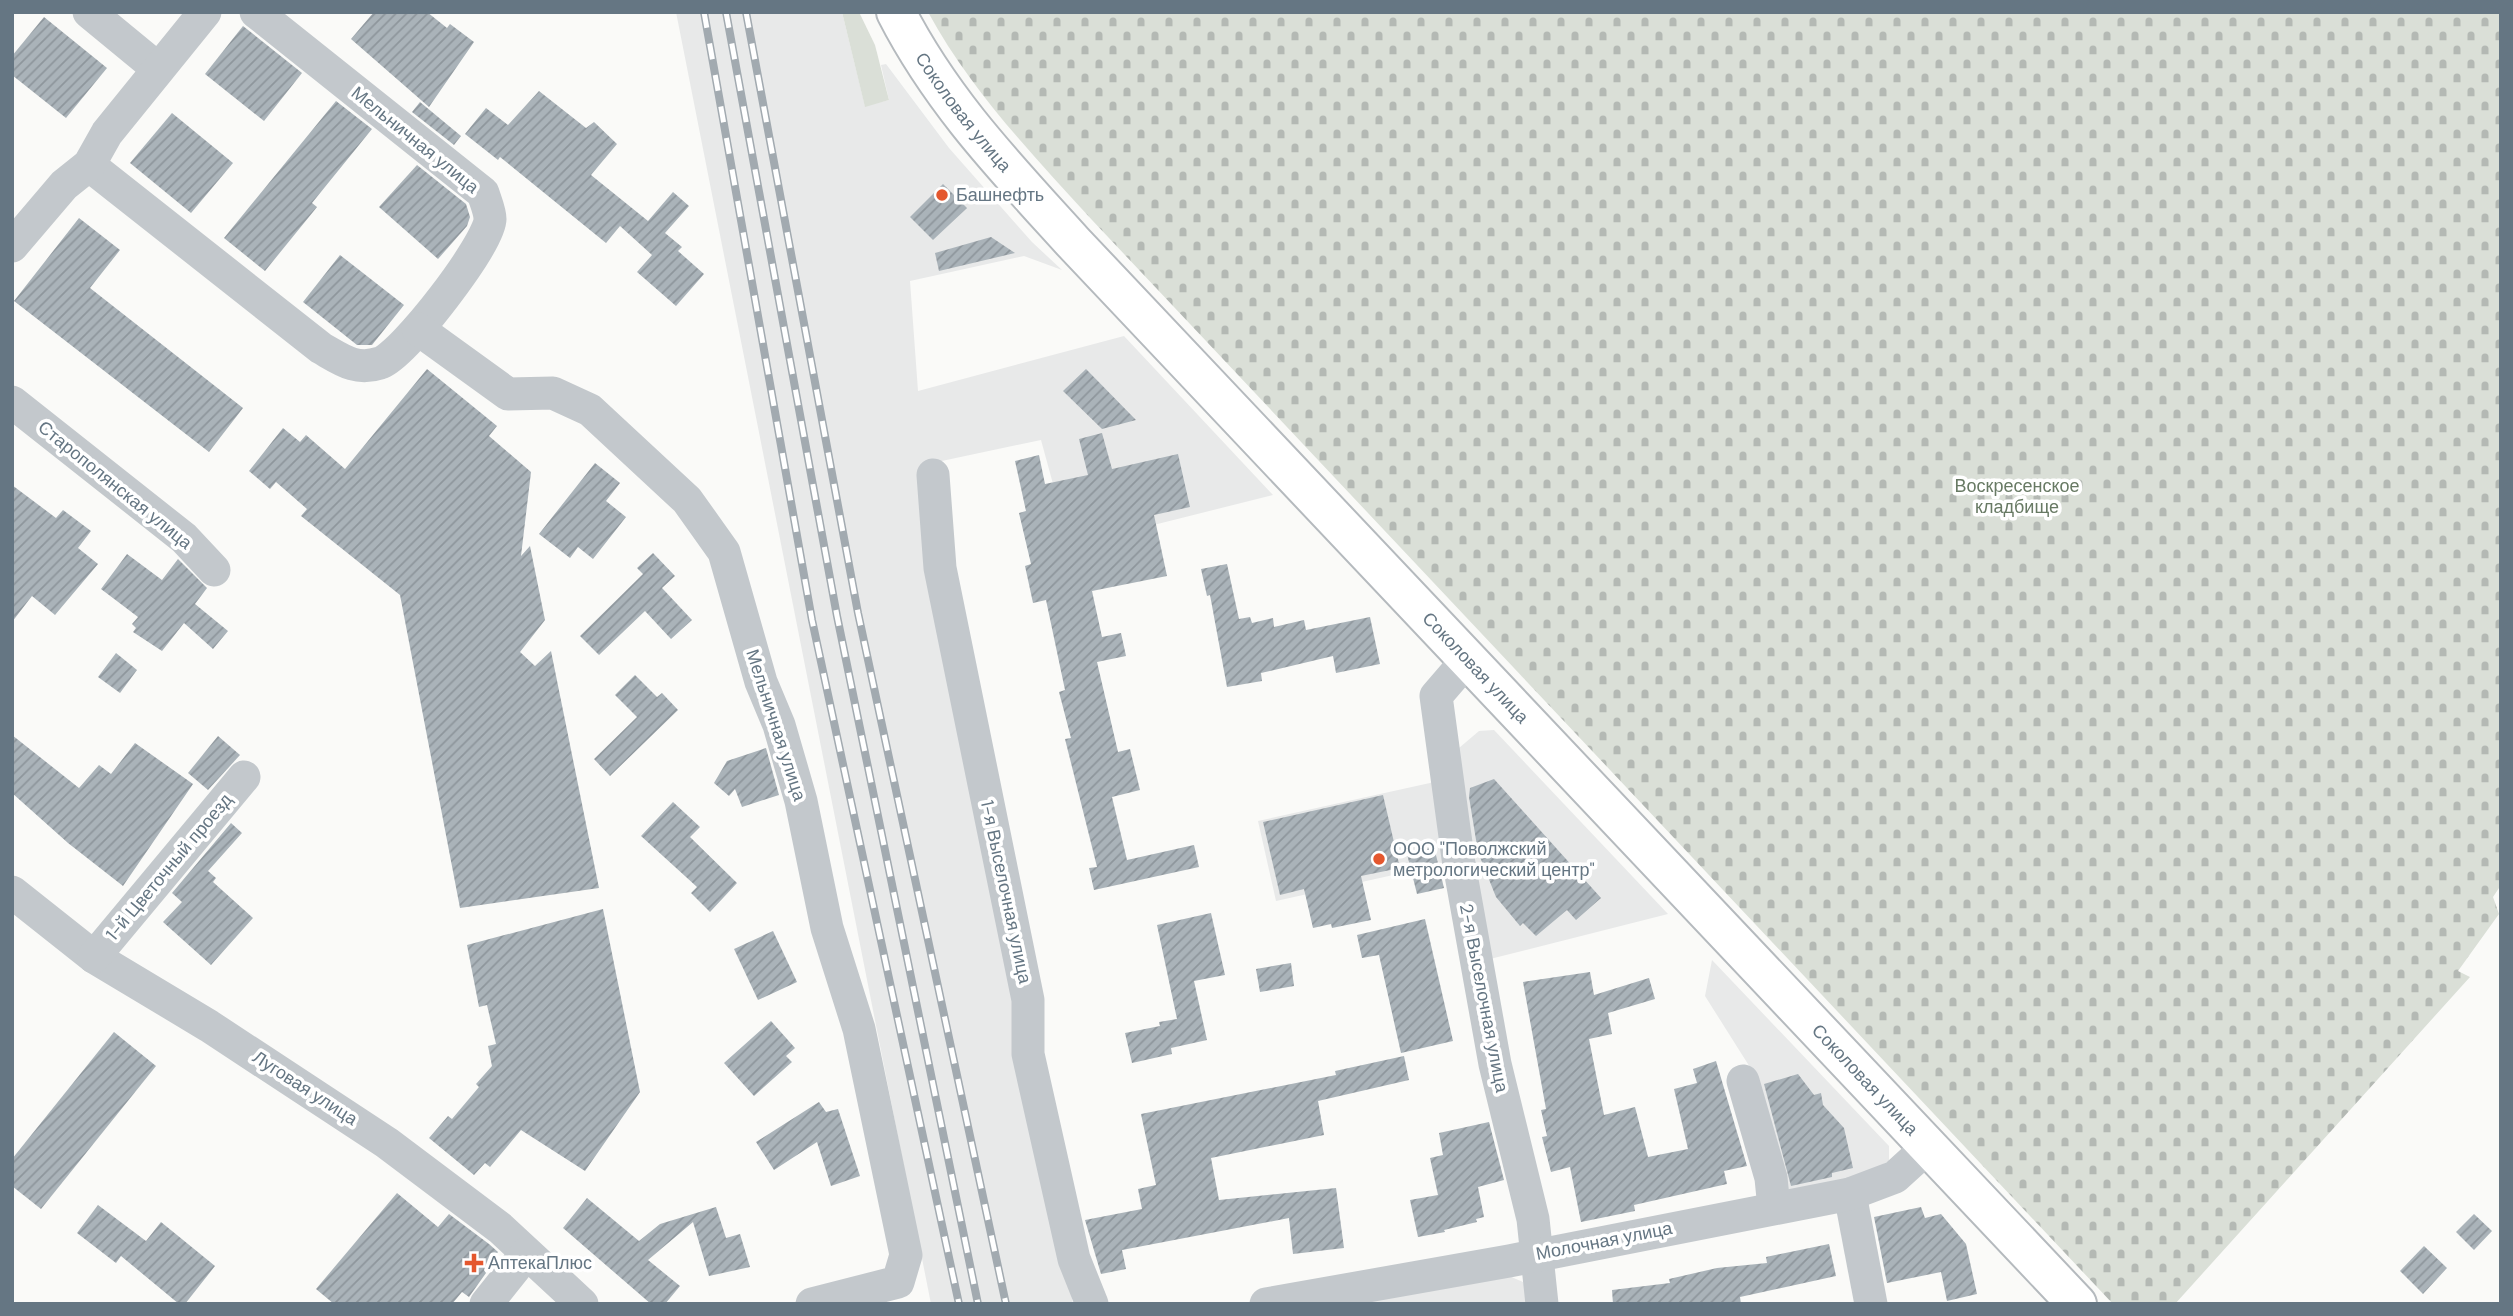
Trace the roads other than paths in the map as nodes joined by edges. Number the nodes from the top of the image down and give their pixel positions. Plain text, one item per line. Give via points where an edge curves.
1 (89, 12) edge
2 (205, 12) edge
3 (256, 12) edge
4 (896, 12) edge
5 (157, 68) junction
6 (89, 165) junction
7 (12, 246) edge
8 (418, 329) junction
9 (12, 402) edge
10 (933, 475) dead end
11 (214, 570) dead end
12 (1467, 660) junction
13 (244, 777) dead end
14 (12, 892) edge
15 (94, 957) junction
16 (1743, 1081) dead end
17 (1928, 1147) junction
18 (1850, 1194) junction
19 (1774, 1208) junction
20 (526, 1254) junction
21 (1537, 1254) junction
22 (486, 1304) edge
23 (582, 1304) edge
24 (812, 1304) edge
25 (1092, 1304) edge
26 (1266, 1304) edge
27 (1542, 1304) edge
28 (1871, 1304) edge
29 (2077, 1304) edge

1 - 5 street
2 - 5 street
3 - 8 street, Мельничная улица via 483,193 490,219 484,241
4 - 12 main road, Соколовая улица via 920,58 972,131
5 - 6 street via 107,132
6 - 7 street via 64,185
6 - 8 street, Мельничная улица via 321,348 356,368 383,363
8 - 24 street, Мельничная улица via 508,394 553,393 590,410 687,500 724,552 797,788 827,928 859,1029 906,1255 898,1282
9 - 11 street, Старополянская улица via 184,538
10 - 25 street, 1-я Выселочная улица via 940,568 1028,1000 1028,1054 1074,1259
12 - 17 main road, Соколовая улица
12 - 21 street, 2-я Выселочная улица via 1436,696 1458,858 1495,1064 1533,1219
13 - 15 street, 1-й Цветочный проезд
14 - 15 street, Луговая улица
15 - 20 street, Луговая улица via 376,1135 500,1228
16 - 19 street via 1771,1178
17 - 18 street, Молочная улица via 1895,1177
17 - 29 main road, Соколовая улица
18 - 19 street, Молочная улица
18 - 28 street
19 - 21 street, Молочная улица
20 - 22 street
20 - 23 street, Луговая улица
21 - 26 street, Молочная улица
21 - 27 street, 2-я Выселочная улица

